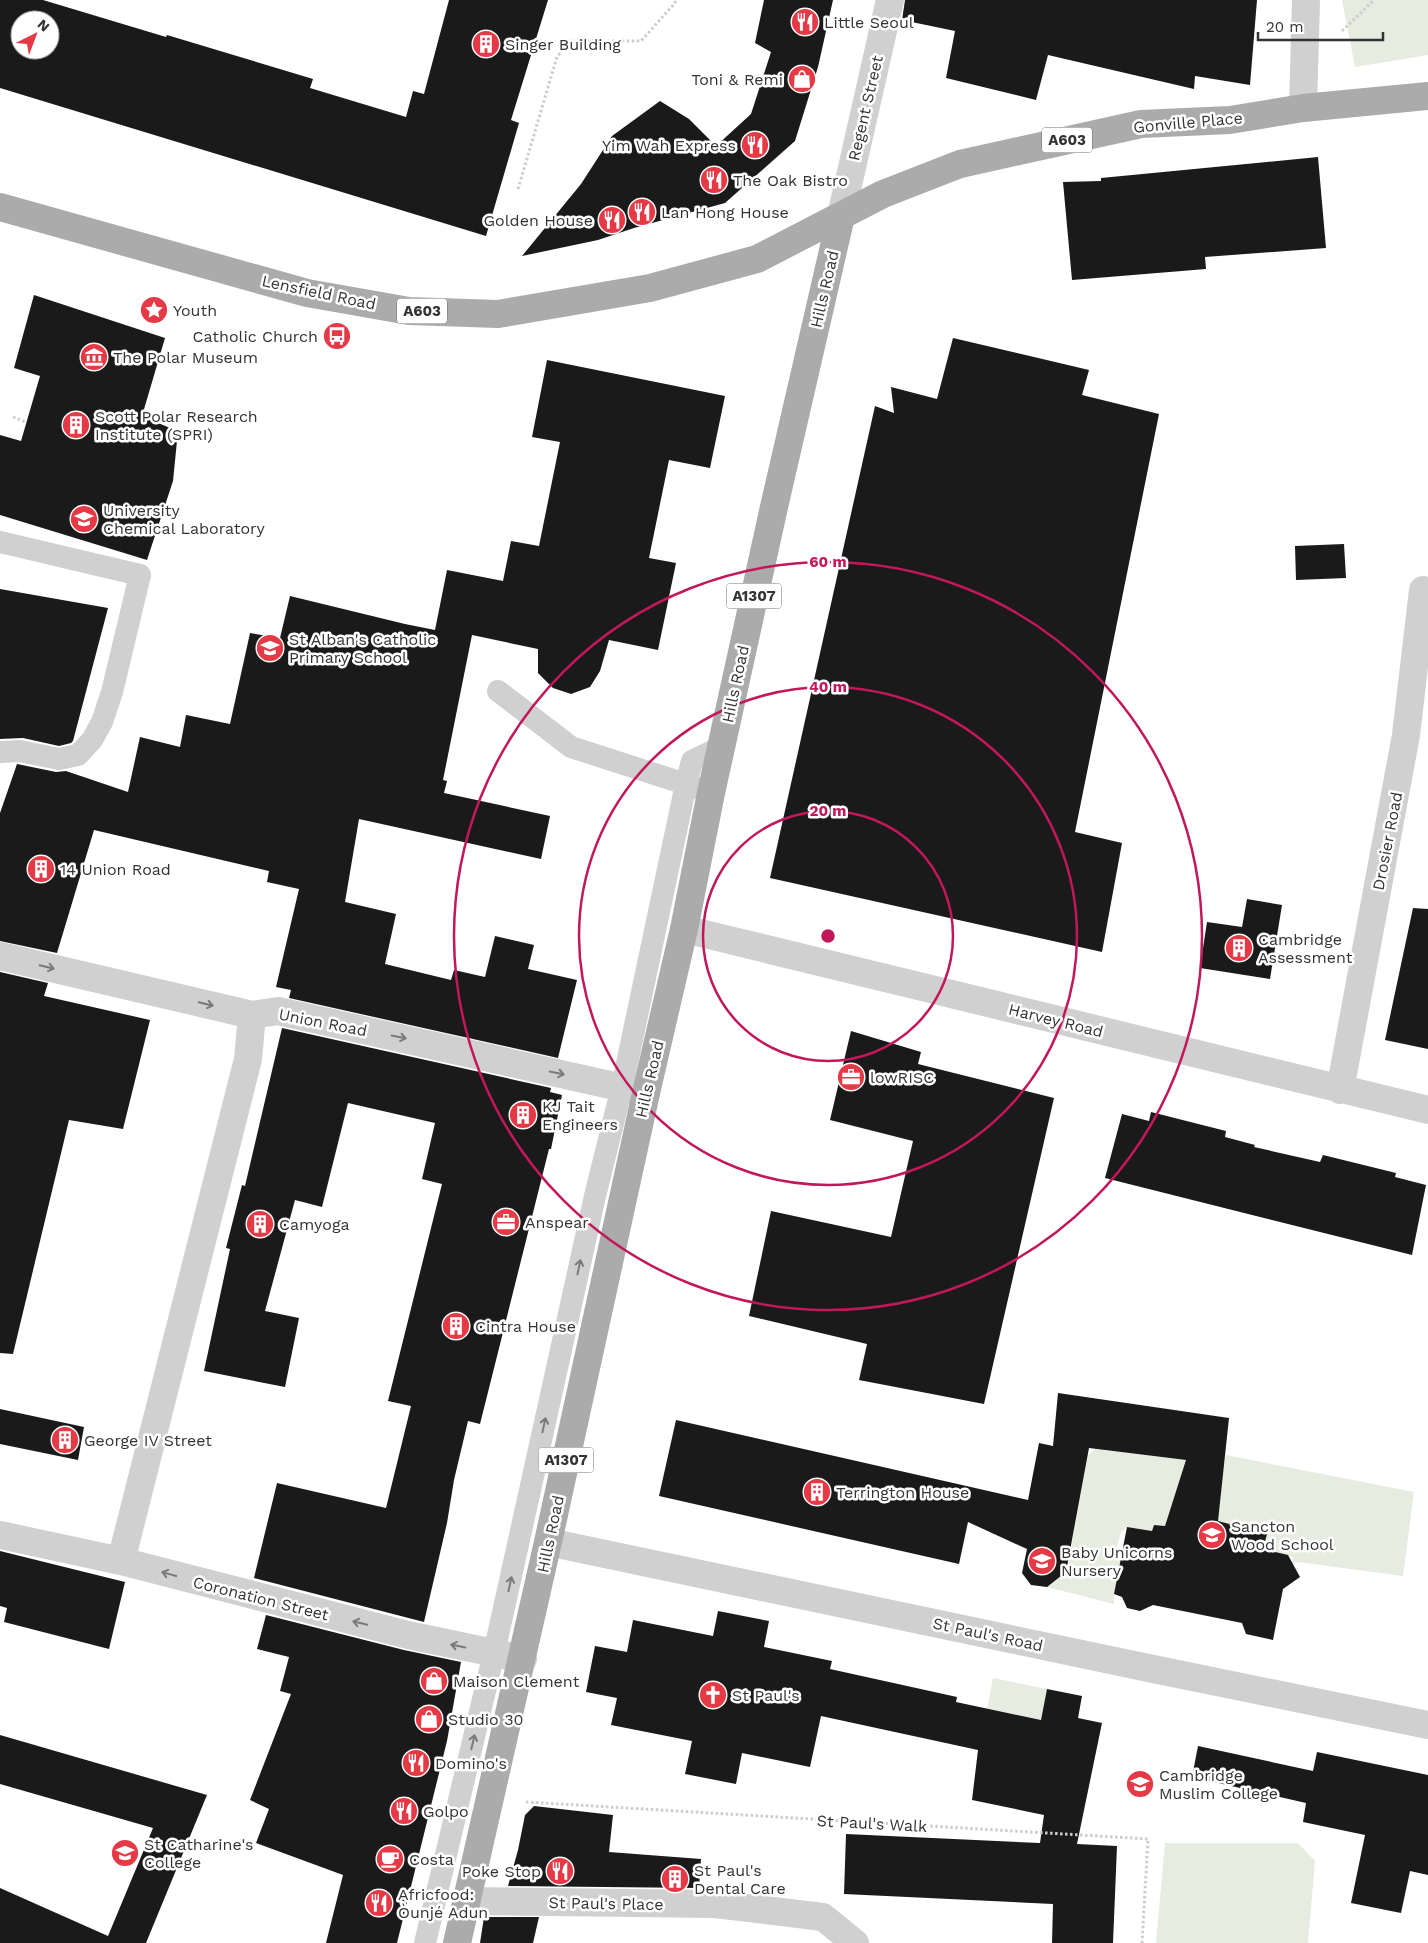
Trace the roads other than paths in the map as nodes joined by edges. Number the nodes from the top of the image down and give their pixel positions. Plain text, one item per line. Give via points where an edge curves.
1 (890, 0) edge
2 (1306, 0) edge
3 (1428, 96) edge
4 (1303, 108) junction
5 (0, 207) edge
6 (841, 216) junction
7 (0, 542) edge
8 (1423, 590) dead end
9 (498, 691) dead end
10 (0, 752) edge
11 (699, 788) junction
12 (684, 929) junction
13 (0, 956) edge
14 (252, 1015) junction
15 (634, 1090) junction
16 (1340, 1090) junction
17 (1428, 1110) edge
18 (0, 1535) edge
19 (548, 1542) junction
20 (121, 1561) junction
21 (494, 1654) junction
22 (523, 1659) junction
23 (1428, 1725) edge
24 (467, 1901) junction
25 (425, 1943) edge
26 (458, 1943) edge
27 (854, 1943) edge

1 - 6 street, Regent Street
2 - 4 street
3 - 4 main road, Gonville Place / A603
4 - 6 main road, Gonville Place / A603 via 1230,120 1140,124 960,164 883,194
5 - 6 main road, Lensfield Road / A603 via 307,293 409,311 498,314 650,288 757,259
6 - 11 main road, Hills Road / A1307 via 721,747
7 - 10 lane via 140,575 112,692 92,740 78,754 59,759 20,751
8 - 16 street, Drosier Road via 1406,735
9 - 11 lane via 571,747
11 - 12 main road, Hills Road / A1307
11 - 15 lane
12 - 15 main road, Hills Road / A1307
12 - 16 street, Harvey Road
13 -> 14 street, Union Road
14 -> 15 street, Union Road via 278,1011
14 - 20 street via 248,1060
15 - 19 main road, Hills Road / A1307
21 -> 15 lane via 595,1196
16 - 17 street, Harvey Road
18 - 20 street, Coronation Street
19 - 22 main road, Hills Road / A1307
19 - 23 street, St Paul's Road
21 -> 20 street, Coronation Street
21 - 22 street, Coronation Street
25 -> 21 lane
22 - 24 main road, Hills Road / A1307
24 - 26 main road, Hills Road / A1307
24 - 27 street, St Paul's Place via 715,1904 823,1917

